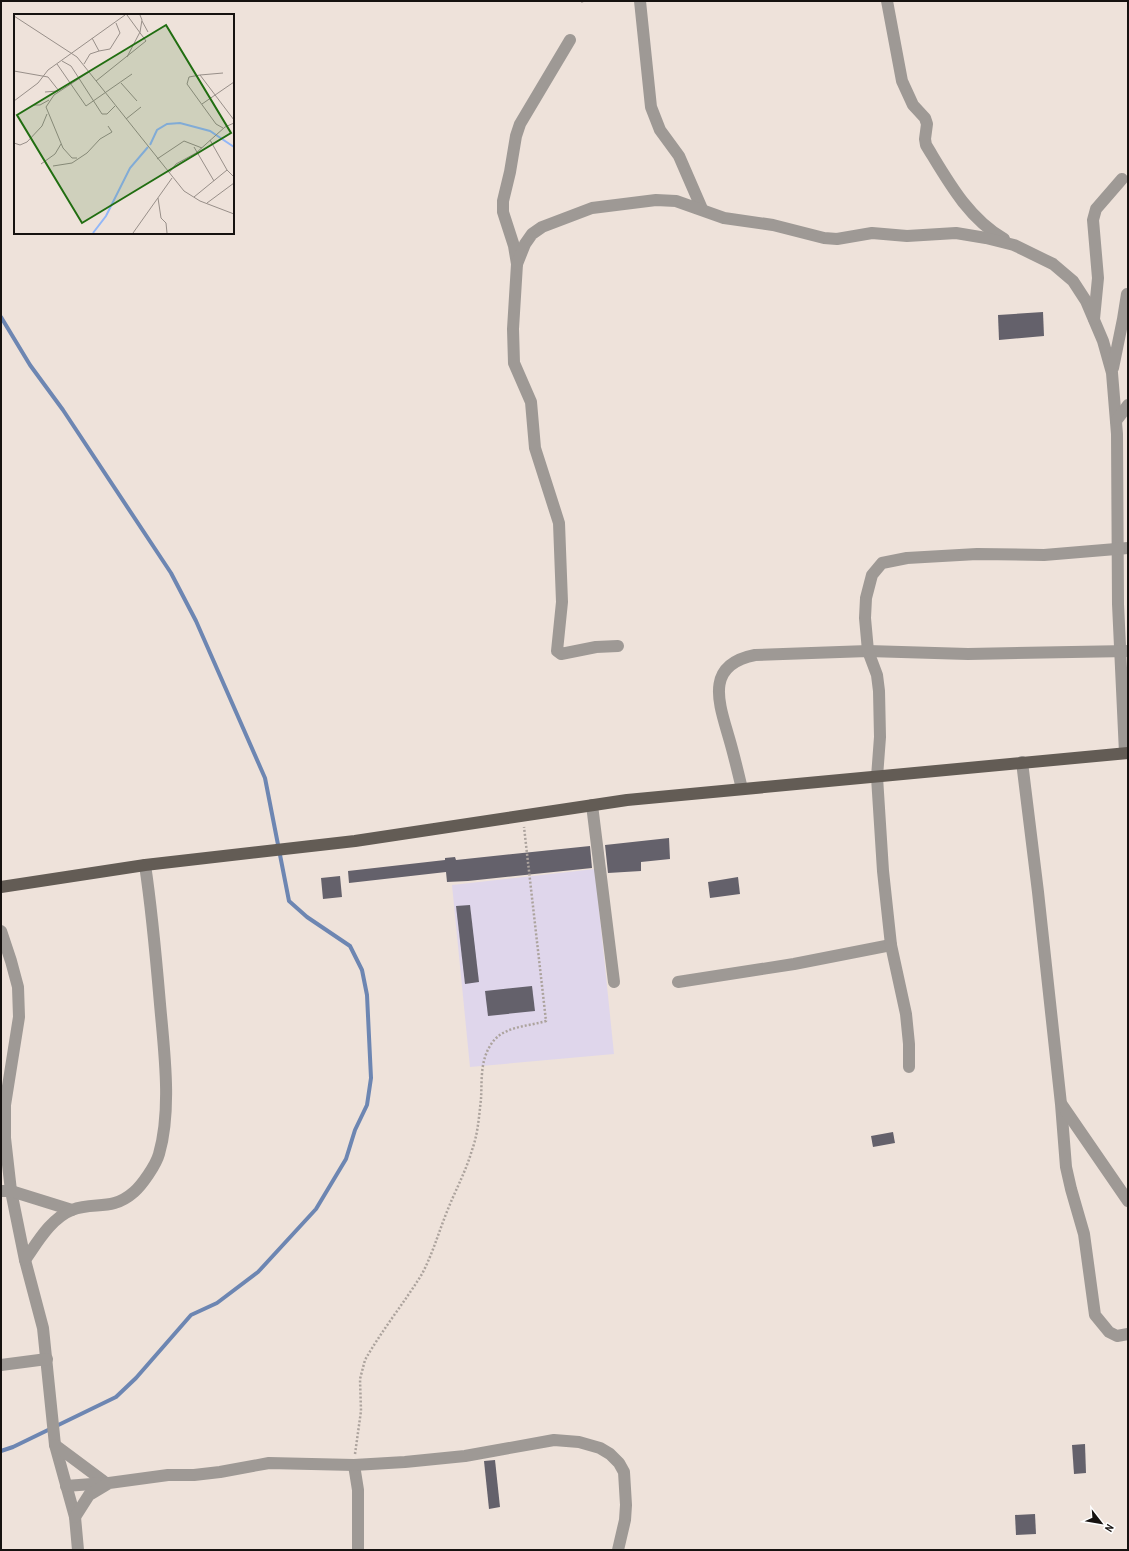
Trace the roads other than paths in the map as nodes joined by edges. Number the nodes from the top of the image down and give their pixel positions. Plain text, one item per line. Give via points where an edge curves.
1 (640, 1) edge
2 (887, 1) edge
3 (570, 40) dead end
4 (1122, 179) dead end
5 (702, 209) junction
6 (1014, 245) junction
7 (517, 264) junction
8 (1127, 294) dead end
9 (1094, 320) junction
10 (1112, 373) junction
11 (1128, 405) edge
12 (1116, 421) junction
13 (1123, 434) edge
14 (1123, 548) edge
15 (618, 646) dead end
16 (868, 651) junction
17 (1123, 651) edge
18 (1126, 753) edge
19 (1022, 762) junction
20 (877, 777) junction
21 (742, 789) junction
22 (592, 805) junction
23 (146, 865) junction
24 (1, 887) edge
25 (1, 931) edge
26 (891, 945) junction
27 (614, 982) dead end
28 (678, 982) dead end
29 (909, 1067) dead end
30 (1061, 1104) junction
31 (6, 1191) edge
32 (1128, 1201) edge
33 (72, 1210) junction
34 (25, 1260) junction
35 (1128, 1334) edge
36 (46, 1359) junction
37 (1, 1365) edge
38 (55, 1445) junction
39 (354, 1465) junction
40 (108, 1483) junction
41 (66, 1486) junction
42 (75, 1517) junction
43 (78, 1550) edge
44 (358, 1550) edge
45 (618, 1550) edge

1 - 5 street via 653,114 660,130 679,156
2 - 6 street via 902,81 913,105 928,124 926,145 966,207 981,223
3 - 7 street via 525,113 516,136 503,212
4 - 9 street via 1096,209 1093,220 1098,278
5 - 6 street via 724,218 773,225 824,238 837,239 872,233 907,236 956,234
5 - 7 street via 656,200 592,208 542,227 532,234
6 - 9 street via 1053,264 1073,281
7 - 15 street via 513,329 514,363 532,402 535,448 559,523 562,602 557,650 561,654 596,647
8 - 10 street
9 - 10 street
10 - 12 street
11 - 12 street
12 - 13 street
13 - 14 street
14 - 16 street via 1044,555 977,554 907,558 882,563 872,575 867,590
14 - 17 street
16 - 17 street via 968,654
16 - 20 street via 879,691 880,737
16 - 21 street via 755,655 733,663 725,671 718,694
17 - 18 street
18 - 19 main road
19 - 20 main road
19 - 30 street
20 - 21 main road
20 - 26 street
21 - 22 main road
22 - 23 main road via 355,841
22 - 27 street
23 - 24 main road
23 - 33 street via 166,1072 159,1156 136,1190 124,1200 108,1206
25 - 31 street via 18,994 19,1017 4,1105
26 - 28 street via 794,964
26 - 29 street via 906,1014
30 - 32 street
30 - 35 street via 1066,1167 1084,1234 1095,1315 1109,1332 1117,1336
31 - 33 street
31 - 34 street
33 - 34 street via 47,1230
34 - 36 street via 43,1328
36 - 37 street
36 - 38 street
38 - 40 street
38 - 41 street
39 - 40 street via 269,1463 220,1472 168,1475
39 - 44 street via 358,1490
39 - 45 street via 465,1456 554,1440 579,1442 600,1448 610,1454 624,1472 625,1520
40 - 41 street
40 - 42 street via 83,1501
41 - 42 street
42 - 43 street

